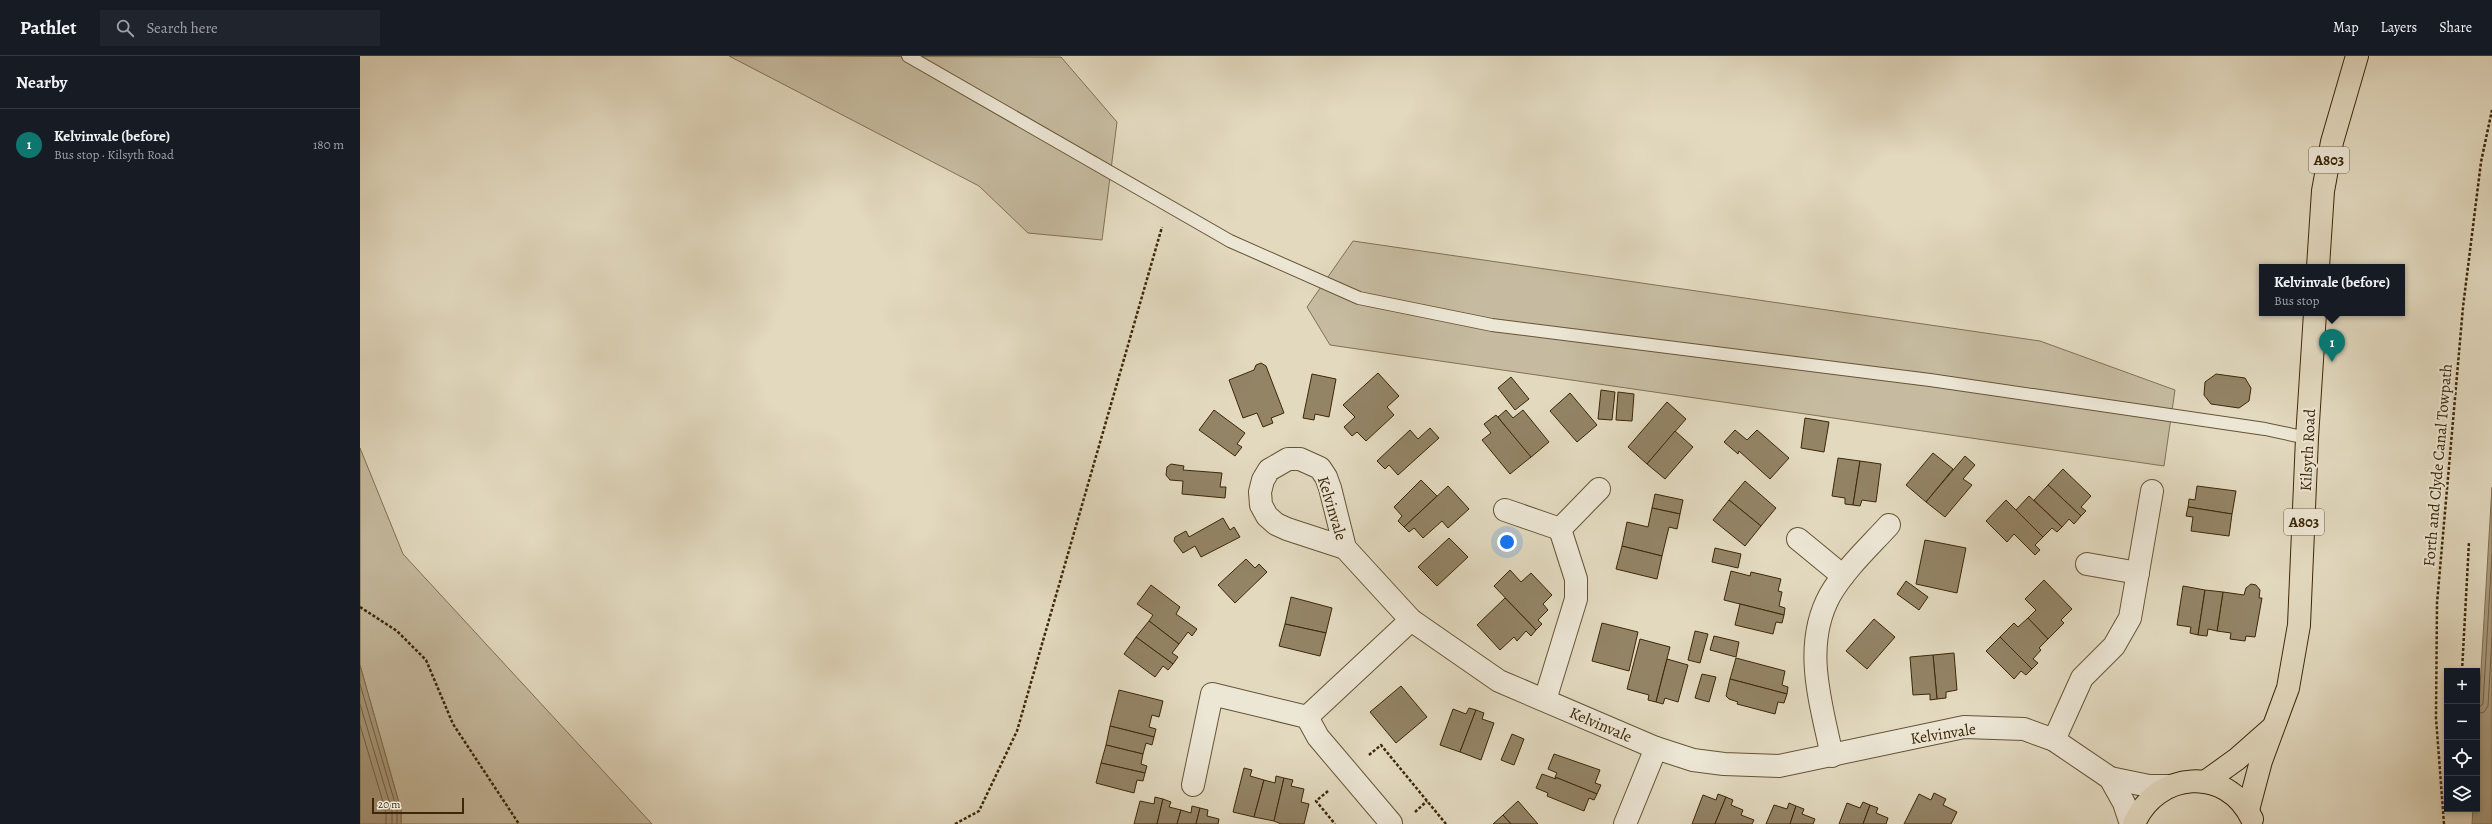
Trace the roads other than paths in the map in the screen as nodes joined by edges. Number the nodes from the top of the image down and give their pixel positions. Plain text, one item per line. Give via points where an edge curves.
1 (908, 56) edge
2 (2357, 56) edge
3 (2318, 264) edge
4 (2315, 316) edge
5 (2307, 438) junction
6 (1599, 489) dead end
7 (2152, 491) dead end
8 (1505, 510) dead end
9 (1889, 525) dead end
10 (1560, 529) junction
11 (1798, 539) dead end
12 (1345, 548) dead end
13 (2087, 564) dead end
14 (2138, 573) junction
15 (1843, 576) junction
16 (1411, 620) junction
17 (1546, 700) junction
18 (1307, 717) junction
19 (2272, 728) junction
20 (2054, 740) junction
21 (1656, 748) junction
22 (1832, 756) junction
23 (2110, 778) junction
24 (2205, 782) junction
25 (1193, 785) dead end
26 (2169, 786) junction
27 (2251, 817) edge
28 (1391, 823) edge
29 (1625, 824) edge
30 (2131, 824) edge
31 (2134, 824) edge

1 - 5 lane via 1230,241 1359,298 1492,325 1930,380 2265,429
2 - 3 main road, A803 via 2332,142 2323,191
4 - 5 main road, Kilsyth Road / A803
5 - 19 main road, Kilsyth Road / A803 via 2299,625 2288,688
6 - 10 street
7 - 14 street
8 - 10 street
9 - 15 street
10 - 17 street via 1576,579 1576,599
11 - 15 street
12 - 16 street, Kelvinvale
13 - 14 street
14 - 20 street via 2130,618 2124,633 2082,678
15 - 22 street via 1830,595 1822,614 1815,645 1814,666
16 - 17 street, Kelvinvale via 1499,681
16 - 18 street
17 - 21 street, Kelvinvale
18 - 25 street via 1212,694
18 - 28 street via 1318,737
19 - 24 main road, Kilsyth Road / A803 via 2237,759
19 - 27 main road, Kilsyth Road / A803 via 2250,794
20 - 22 street, Kelvinvale via 2024,729 1964,727
20 - 23 street, Kelvinvale
21 - 22 street, Kelvinvale via 1693,760 1753,766 1779,766
21 - 29 street
23 - 26 street, Kelvinvale via 2149,786
23 - 30 street, Kelvinvale via 2124,803
24 - 26 main road via 2187,781
24 - 27 main road via 2221,787 2236,797
26 - 31 main road via 2152,796 2140,810

